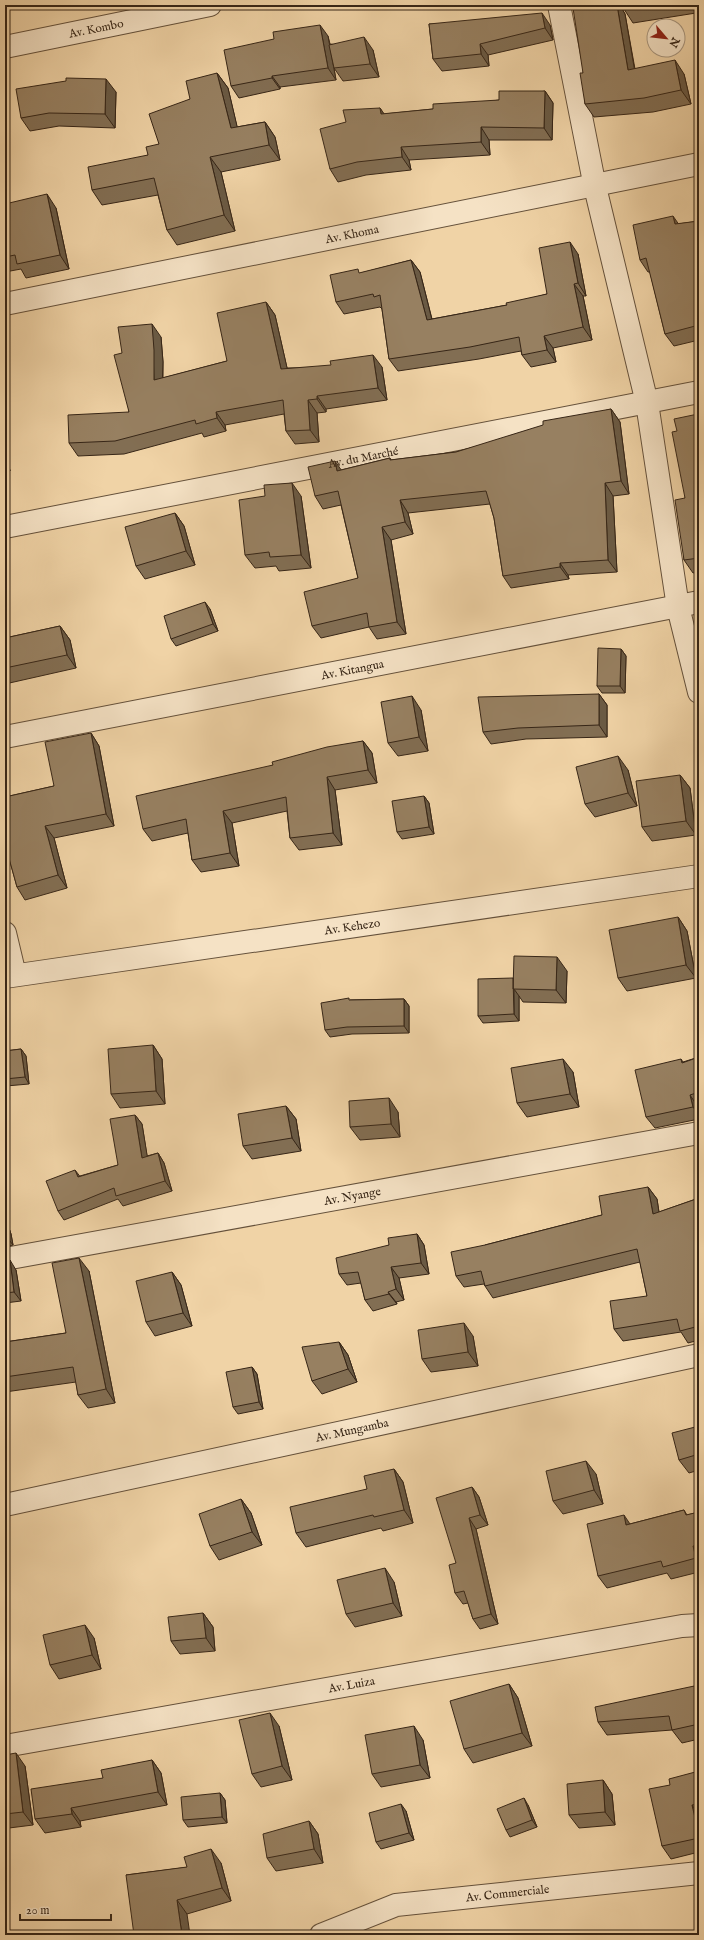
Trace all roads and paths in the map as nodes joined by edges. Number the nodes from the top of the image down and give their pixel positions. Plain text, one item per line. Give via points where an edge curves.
1 (210, 5) edge
2 (559, 5) edge
3 (5, 47) edge
4 (699, 164) edge
5 (595, 186) junction
6 (5, 304) edge
7 (699, 392) edge
8 (647, 403) junction
9 (5, 527) edge
10 (699, 602) edge
11 (678, 607) junction
12 (699, 692) edge
13 (5, 737) edge
14 (699, 876) edge
15 (5, 933) edge
16 (10, 976) edge
17 (699, 1133) edge
18 (5, 1259) edge
19 (699, 1355) edge
20 (5, 1505) edge
21 (699, 1625) edge
22 (5, 1746) edge
23 (699, 1873) edge
24 (321, 1935) edge

1 - 3 street, Av. Kombo
2 - 5 street
4 - 5 street, Av. Khoma
5 - 6 street, Av. Khoma
5 - 8 street
7 - 8 street, Av. du Marché
8 - 9 street, Av. du Marché
8 - 11 street
10 - 11 street, Av. Kitangua
11 - 12 street
11 - 13 street, Av. Kitangua
14 - 16 street, Av. Kehezo
15 - 16 street
17 - 18 street, Av. Nyange
19 - 20 street, Av. Mungamba
21 - 22 street, Av. Luiza
23 - 24 street, Av. Commerciale via 396,1905

